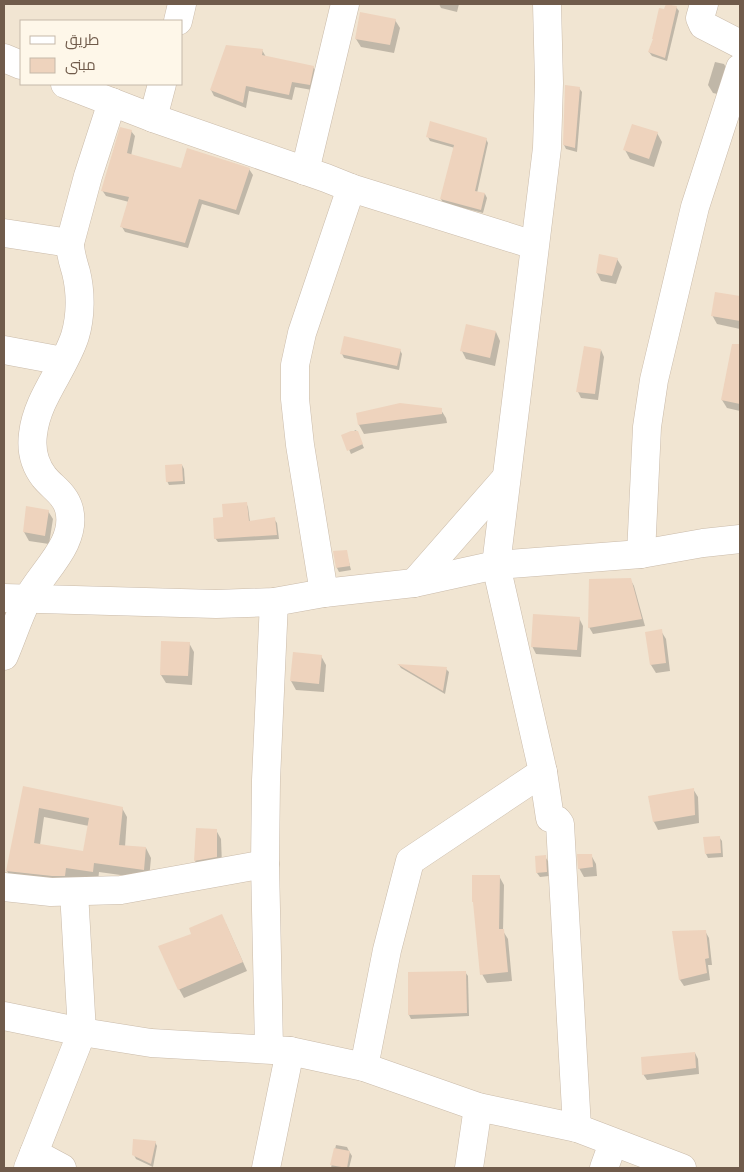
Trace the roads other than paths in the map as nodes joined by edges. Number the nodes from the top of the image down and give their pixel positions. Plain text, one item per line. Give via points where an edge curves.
1 (182, 4) edge
2 (345, 4) edge
3 (547, 4) edge
4 (704, 4) edge
5 (178, 20) edge
6 (740, 44) edge
7 (4, 58) edge
8 (20, 65) edge
9 (740, 68) edge
10 (68, 85) edge
11 (162, 85) edge
12 (112, 102) junction
13 (153, 118) junction
14 (305, 171) junction
15 (351, 188) junction
16 (4, 233) edge
17 (70, 243) junction
18 (534, 245) junction
19 (4, 350) edge
20 (63, 361) junction
21 (506, 478) junction
22 (740, 540) edge
23 (641, 554) junction
24 (496, 565) junction
25 (414, 583) junction
26 (324, 593) junction
27 (16, 598) edge
28 (274, 602) junction
29 (4, 656) edge
30 (543, 772) junction
31 (266, 864) junction
32 (4, 887) edge
33 (74, 892) junction
34 (4, 1016) edge
35 (82, 1032) junction
36 (280, 1049) junction
37 (364, 1067) junction
38 (478, 1107) junction
39 (577, 1128) junction
40 (613, 1143) junction
41 (31, 1161) edge
42 (62, 1168) edge
43 (266, 1168) edge
44 (469, 1168) edge
45 (604, 1168) edge
46 (682, 1168) edge

1 - 5 street
2 - 14 street
3 - 18 street via 547,148
4 - 6 street via 700,18 703,25
7 - 8 street
9 - 23 street via 695,207 654,380 647,427
10 - 12 street
11 - 13 street
12 - 13 street
12 - 17 street
13 - 14 street
14 - 15 street
15 - 18 street
15 - 26 street via 302,333 295,365 300,445
16 - 17 street
17 - 20 street via 80,312 75,336
18 - 21 street
19 - 20 street
20 - 27 street via 35,421 32,449 44,477 66,501 70,529 65,543
21 - 24 street
21 - 25 street
22 - 23 street
23 - 24 street
24 - 25 street
24 - 30 street
25 - 26 street
26 - 28 street
27 - 28 street via 216,604
27 - 29 street
28 - 31 street via 266,780
30 - 37 street via 410,861 387,950
30 - 39 street via 550,818 560,824
31 - 33 street via 121,890
31 - 36 street
32 - 33 street
33 - 35 street
34 - 35 street
35 - 36 street via 151,1043
35 - 41 street
36 - 37 street
36 - 43 street
37 - 38 street
38 - 39 street
38 - 44 street
39 - 40 street
40 - 45 street
40 - 46 street
41 - 42 street

